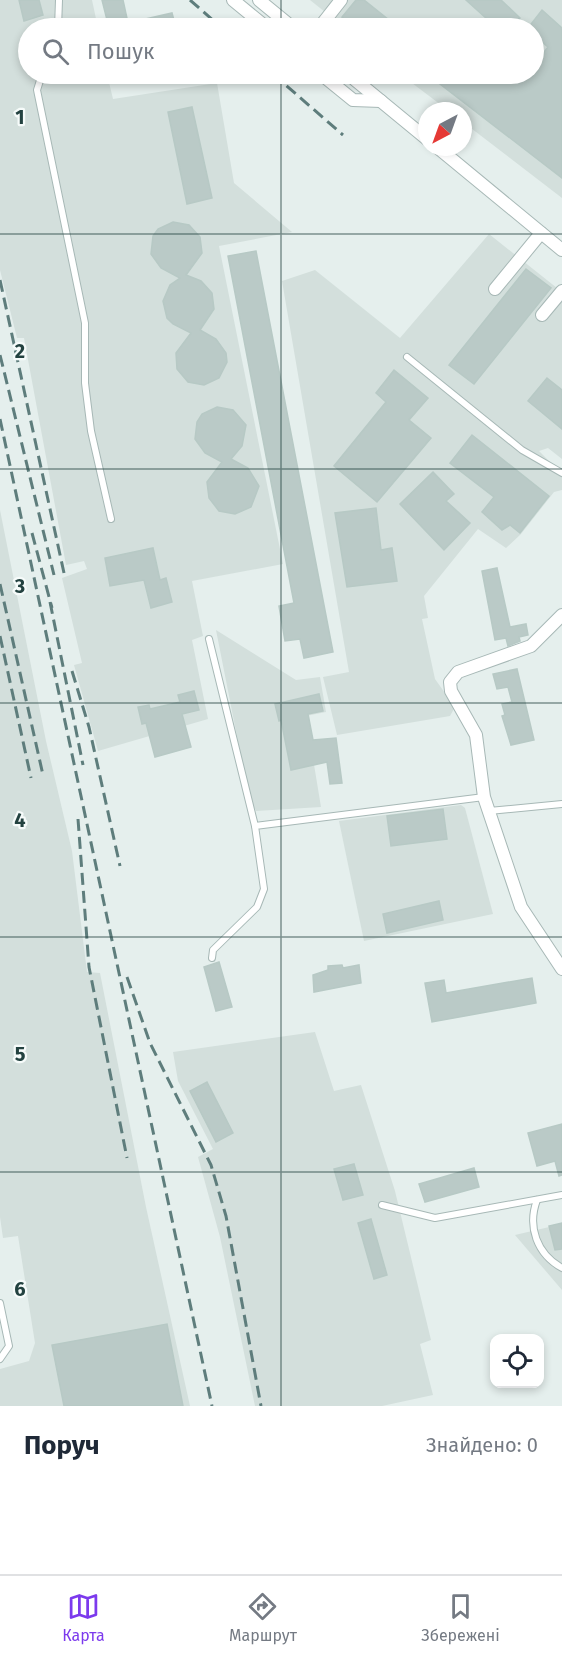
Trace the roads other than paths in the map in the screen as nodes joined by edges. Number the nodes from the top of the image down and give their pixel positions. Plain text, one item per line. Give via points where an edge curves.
1 (59, 0) edge
2 (233, 0) edge
3 (259, 0) edge
4 (341, 0) edge
5 (58, 18) edge
6 (255, 18) edge
7 (281, 18) edge
8 (327, 18) edge
9 (39, 84) edge
10 (333, 84) edge
11 (360, 84) edge
12 (381, 101) junction
13 (418, 132) edge
14 (448, 156) edge
15 (541, 233) junction
16 (562, 250) edge
17 (495, 289) dead end
18 (562, 291) edge
19 (542, 315) dead end
20 (407, 357) dead end
21 (562, 473) edge
22 (111, 519) dead end
23 (562, 615) edge
24 (209, 639) dead end
25 (484, 797) junction
26 (562, 804) edge
27 (489, 811) junction
28 (255, 826) junction
29 (212, 958) dead end
30 (562, 969) edge
31 (562, 1195) edge
32 (537, 1200) junction
33 (382, 1205) dead end
34 (562, 1269) edge
35 (0, 1303) edge
36 (0, 1359) edge

1 - 5 lane
2 - 6 street
3 - 7 street
4 - 8 street
9 - 22 lane via 85,323 91,430
10 - 12 street via 352,100
11 - 12 street
12 - 13 street
14 - 15 street
15 - 16 street
15 - 17 street
18 - 19 street
20 - 21 lane via 522,450
23 - 25 street via 531,646 458,672 450,682 451,691 476,735
24 - 28 lane
25 - 27 street
25 - 28 lane
26 - 27 lane
27 - 30 street via 521,907
28 - 29 lane via 264,890 256,907 213,950
31 - 32 lane
32 - 33 lane via 435,1218
32 - 34 lane via 533,1231 544,1253
35 - 36 lane via 9,1346

